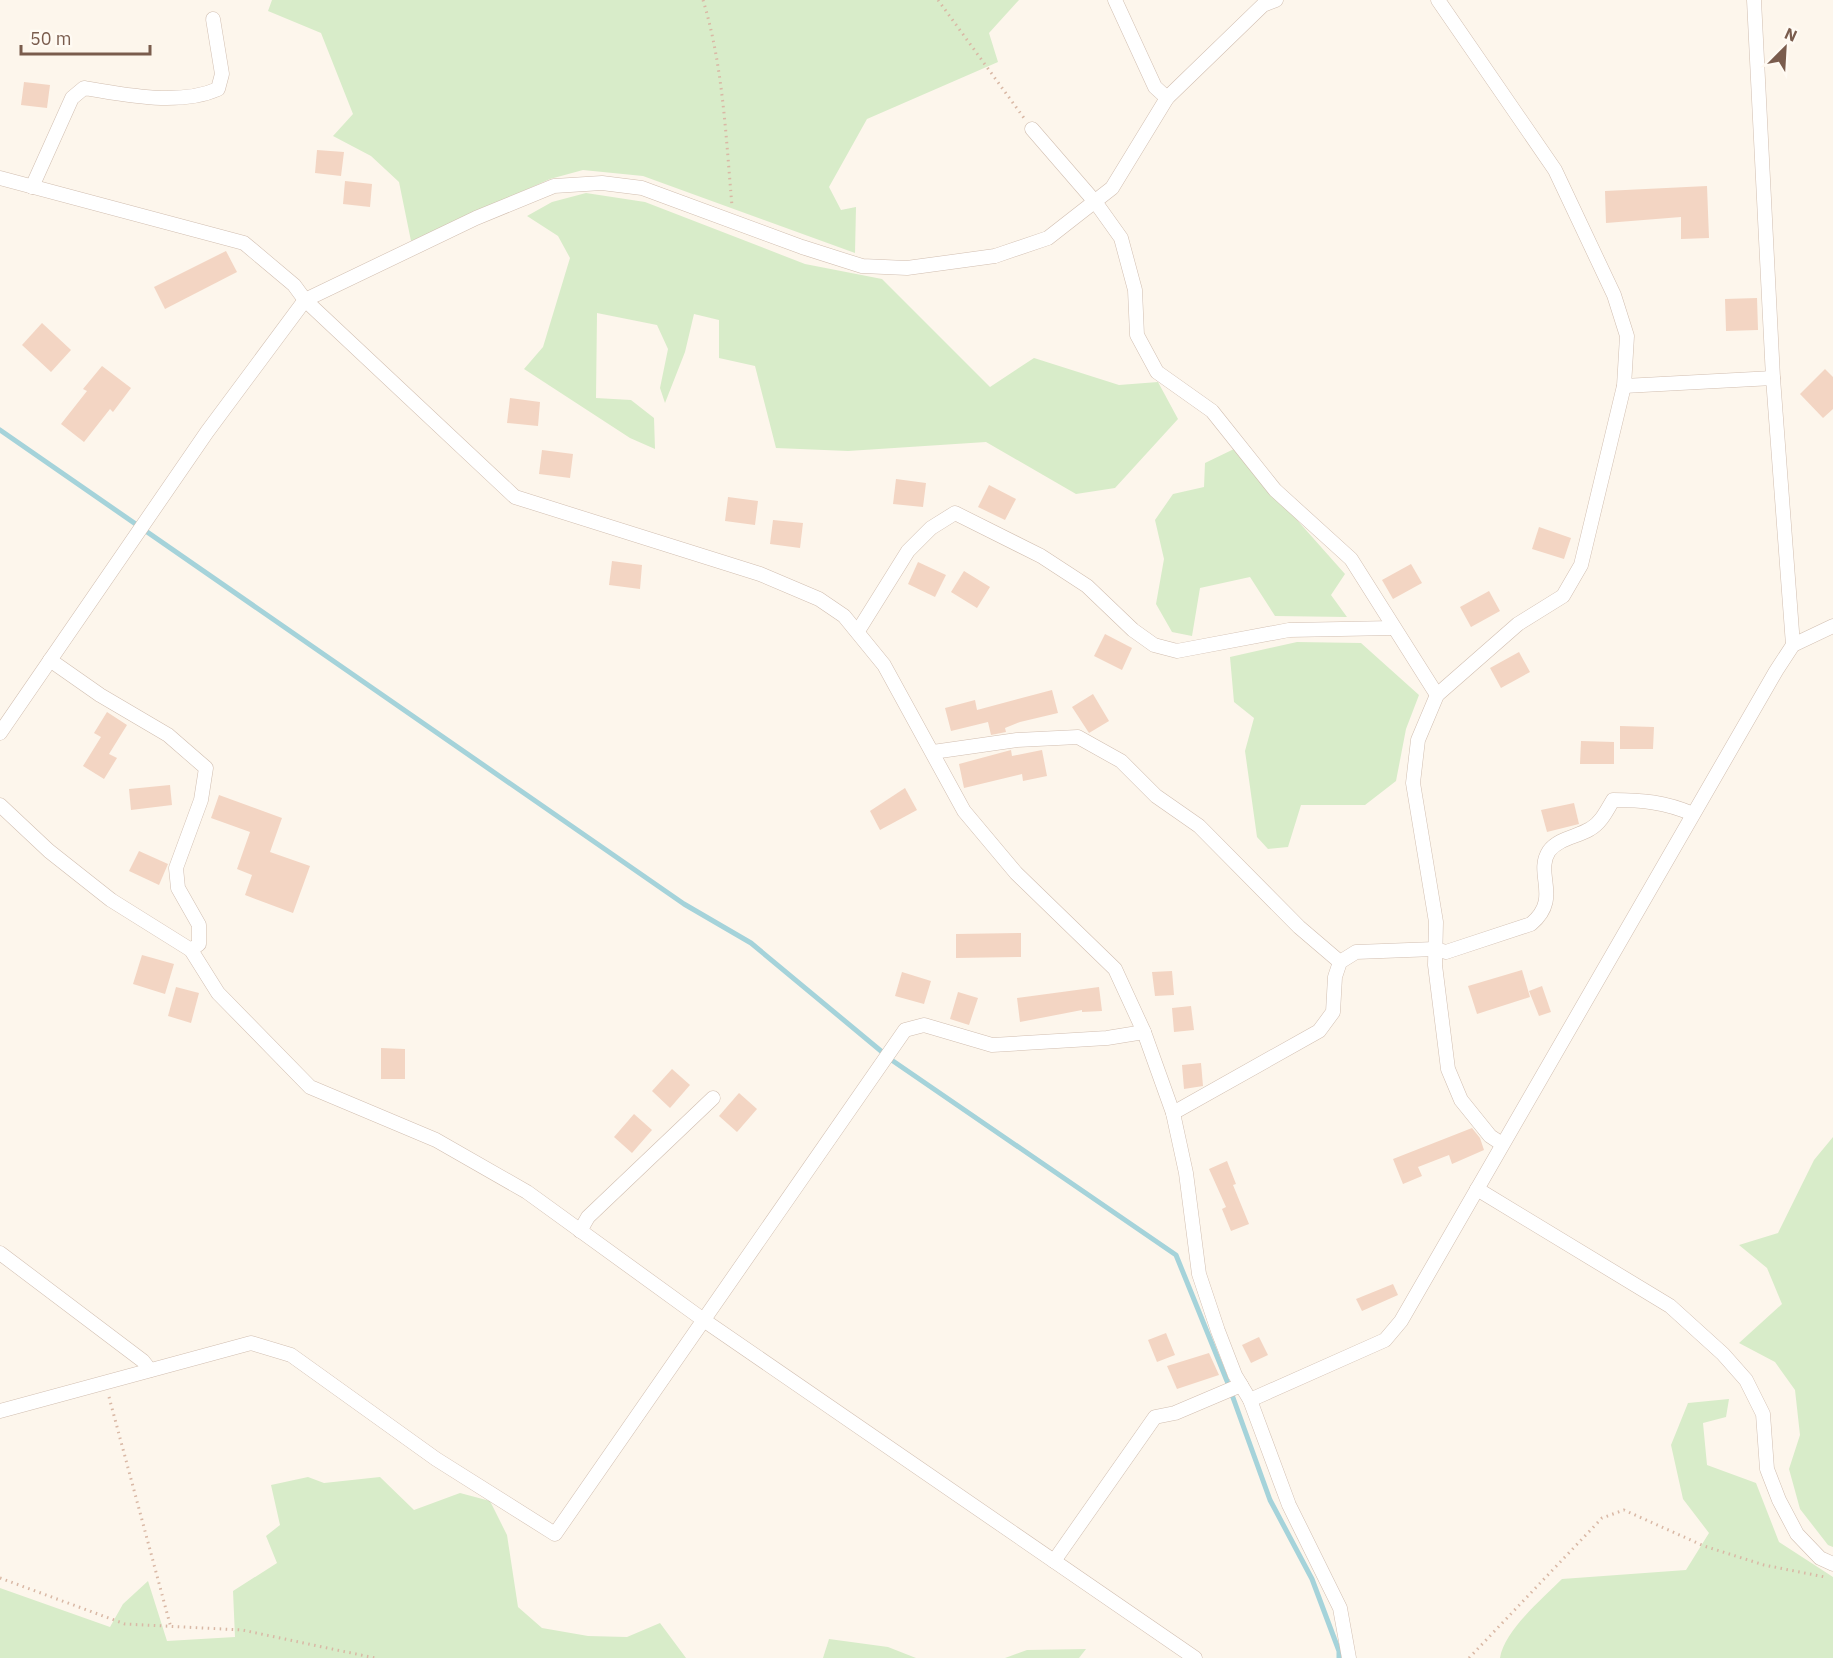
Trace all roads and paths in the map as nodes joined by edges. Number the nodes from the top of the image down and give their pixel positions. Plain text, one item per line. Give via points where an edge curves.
1 (703, 0) edge
2 (938, 0) edge
3 (1115, 0) edge
4 (1276, 0) edge
5 (1438, 0) edge
6 (1754, 0) edge
7 (213, 19) dead end
8 (1167, 98) junction
9 (1032, 129) joint
10 (0, 178) edge
11 (32, 187) junction
12 (1096, 203) junction
13 (733, 220) junction
14 (304, 300) junction
15 (1773, 378) junction
16 (1624, 386) junction
17 (1833, 626) edge
18 (1393, 628) junction
19 (858, 631) junction
20 (1793, 645) junction
21 (50, 660) junction
22 (1437, 695) junction
23 (0, 734) edge
24 (933, 752) junction
25 (0, 805) edge
26 (1693, 814) junction
27 (1435, 949) junction
28 (191, 950) junction
29 (1340, 962) junction
30 (1144, 1032) junction
31 (713, 1098) dead end
32 (1173, 1113) junction
33 (1502, 1144) junction
34 (1477, 1189) junction
35 (580, 1231) junction
36 (0, 1253) edge
37 (705, 1321) junction
38 (150, 1370) junction
39 (105, 1381) junction
40 (1241, 1385) junction
41 (1251, 1400) junction
42 (0, 1411) edge
43 (1054, 1561) junction
44 (1833, 1564) edge
45 (1833, 1575) edge
46 (0, 1578) edge
47 (171, 1628) junction
48 (375, 1658) edge
49 (1195, 1658) edge
50 (1349, 1658) edge
51 (1468, 1658) edge

1 - 13 path via 710,22 726,132
2 - 9 path
3 - 8 street via 1155,87
4 - 8 street via 1263,5
5 - 16 street via 1555,170 1614,295 1627,336
6 - 15 street
7 - 11 street via 222,74 218,89 205,95 137,97 84,88 72,98
8 - 12 street via 1112,188
9 - 12 street
10 - 11 street
11 - 14 street via 244,243 294,285
12 - 13 street via 1048,238 995,256 907,268 862,266
12 - 18 street via 1120,238 1135,290 1137,335 1157,372 1212,411 1275,490 1351,559
13 - 14 street via 642,188 602,183 554,186 476,218
14 - 19 street via 515,497 760,574 819,599
14 - 21 street
15 - 16 street
15 - 20 street
16 - 22 street via 1581,565 1563,596 1518,624
17 - 20 street
18 - 19 street via 1289,630 1178,651 1154,645 1087,586 1041,556 955,513 931,528 908,551
18 - 22 street
19 - 24 street via 885,665
20 - 26 street
21 - 23 street
21 - 28 street via 168,735 206,768 201,800 176,868 178,888 199,925 199,944
22 - 27 street via 1418,740 1413,783 1436,922
24 - 29 street via 1077,736 1121,761 1156,796 1199,826 1299,927
24 - 30 street via 964,811 1016,873 1114,969
25 - 28 street via 49,851 111,900
26 - 27 street via 1648,800 1612,800 1590,830 1557,843 1548,852 1548,885 1542,915 1531,924 1446,952
26 - 33 street
27 - 29 street via 1356,952
27 - 33 street via 1448,1068 1461,1100 1490,1136
28 - 35 street via 218,993 310,1087 436,1140 526,1192
29 - 32 street via 1335,976 1333,1012 1319,1031
30 - 32 street
30 - 37 street via 992,1045 924,1025 905,1030
31 - 35 street via 588,1217
32 - 40 street via 1186,1173 1199,1274
33 - 34 street
34 - 41 street via 1401,1322 1385,1340
34 - 44 street via 1670,1306 1723,1354 1746,1380 1763,1414 1767,1469 1779,1500 1797,1534 1820,1558
35 - 37 street
36 - 38 street
37 - 38 street via 555,1534 436,1459 291,1355 251,1342
37 - 43 street
38 - 39 street
39 - 42 street
39 - 47 path
40 - 41 street
40 - 43 street via 1175,1413 1155,1417
41 - 50 street via 1289,1505 1340,1608
43 - 49 street
45 - 51 path via 1822,1578 1764,1565 1704,1546 1624,1510 1602,1518
46 - 47 path via 125,1624
47 - 48 path via 242,1630

